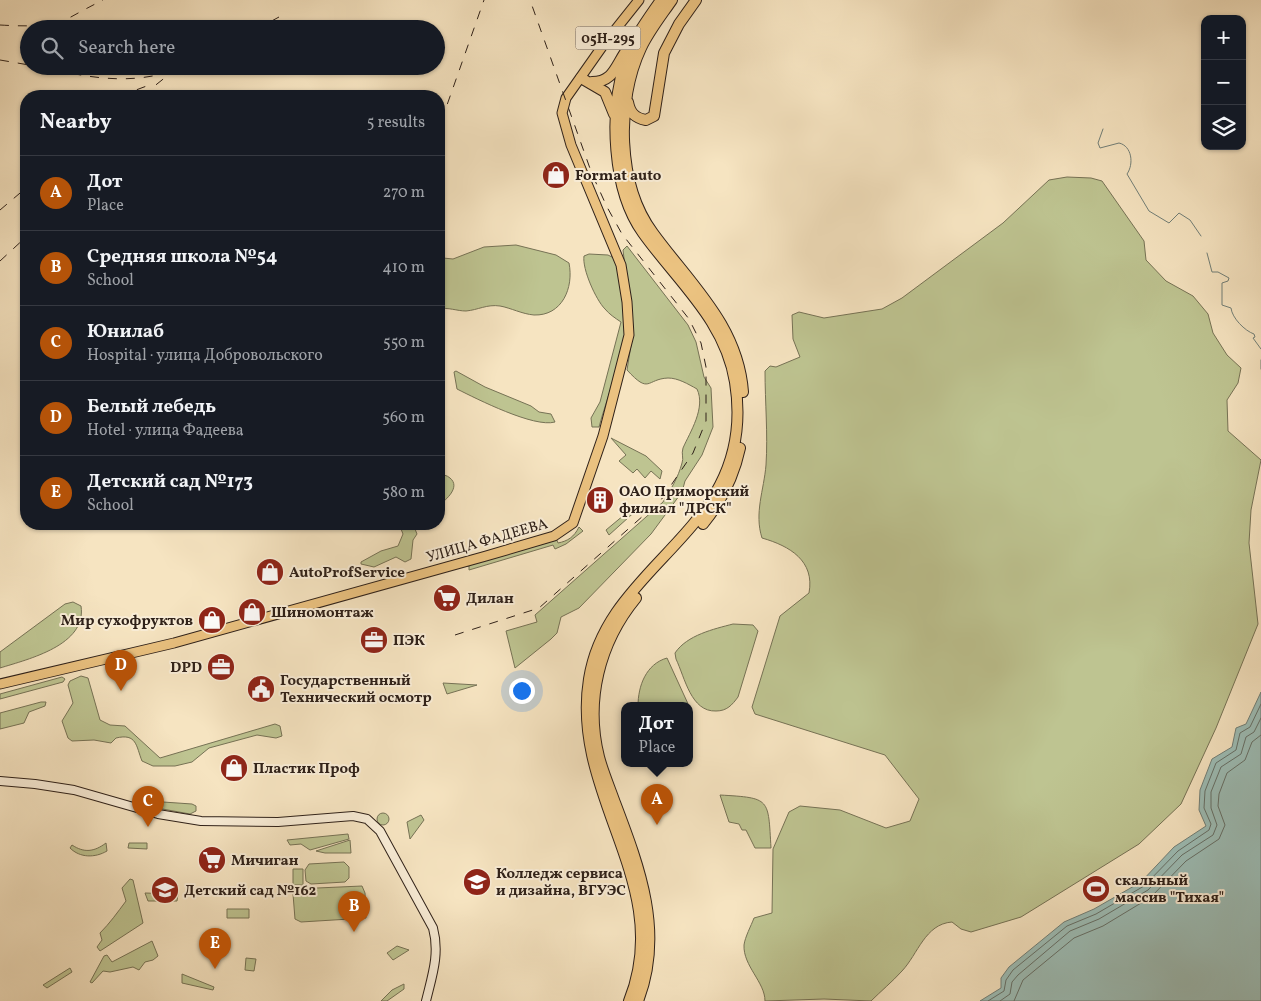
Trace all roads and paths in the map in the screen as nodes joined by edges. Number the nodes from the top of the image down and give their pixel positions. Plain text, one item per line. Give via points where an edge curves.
1 (639, 0) edge
2 (661, 0) edge
3 (672, 0) edge
4 (696, 0) edge
5 (632, 46) junction
6 (581, 78) junction
7 (592, 82) junction
8 (626, 96) junction
9 (616, 119) junction
10 (641, 119) junction
11 (626, 150) junction
12 (0, 684) edge
13 (0, 781) edge
14 (426, 1001) edge
15 (629, 1001) edge
16 (638, 1001) edge

1 - 6 main road, УЛИЦА ФАДЕЕВА / 05Н-295
2 - 5 highway
3 - 8 highway via 641,49
4 - 10 highway via 678,24 661,61 656,113 650,119
5 - 7 highway, 05Н-295 via 608,79
5 - 9 highway via 624,69
6 - 7 highway
6 - 12 main road, УЛИЦА ФАДЕЕВА via 562,108 564,126 616,250 624,283 629,334 604,433 573,523 554,536 486,556 174,642
7 - 9 highway via 605,92
8 - 10 highway via 631,111
8 - 11 highway
9 - 15 highway via 620,170 633,215 641,230 699,300 714,324 735,382 737,405 731,459 714,497 685,536 620,607 596,650 588,680 587,738 607,810 632,873 642,922 638,974
10 - 11 highway via 630,126
11 - 16 highway via 632,184 647,225 706,298 730,340 742,381 744,406 739,454 721,499 697,532 627,610 607,644 596,680 593,719 599,759 640,871 649,913 650,949
13 - 14 main road via 74,790 158,814 213,822 278,822 353,816 367,819 380,831 433,928 436,959

